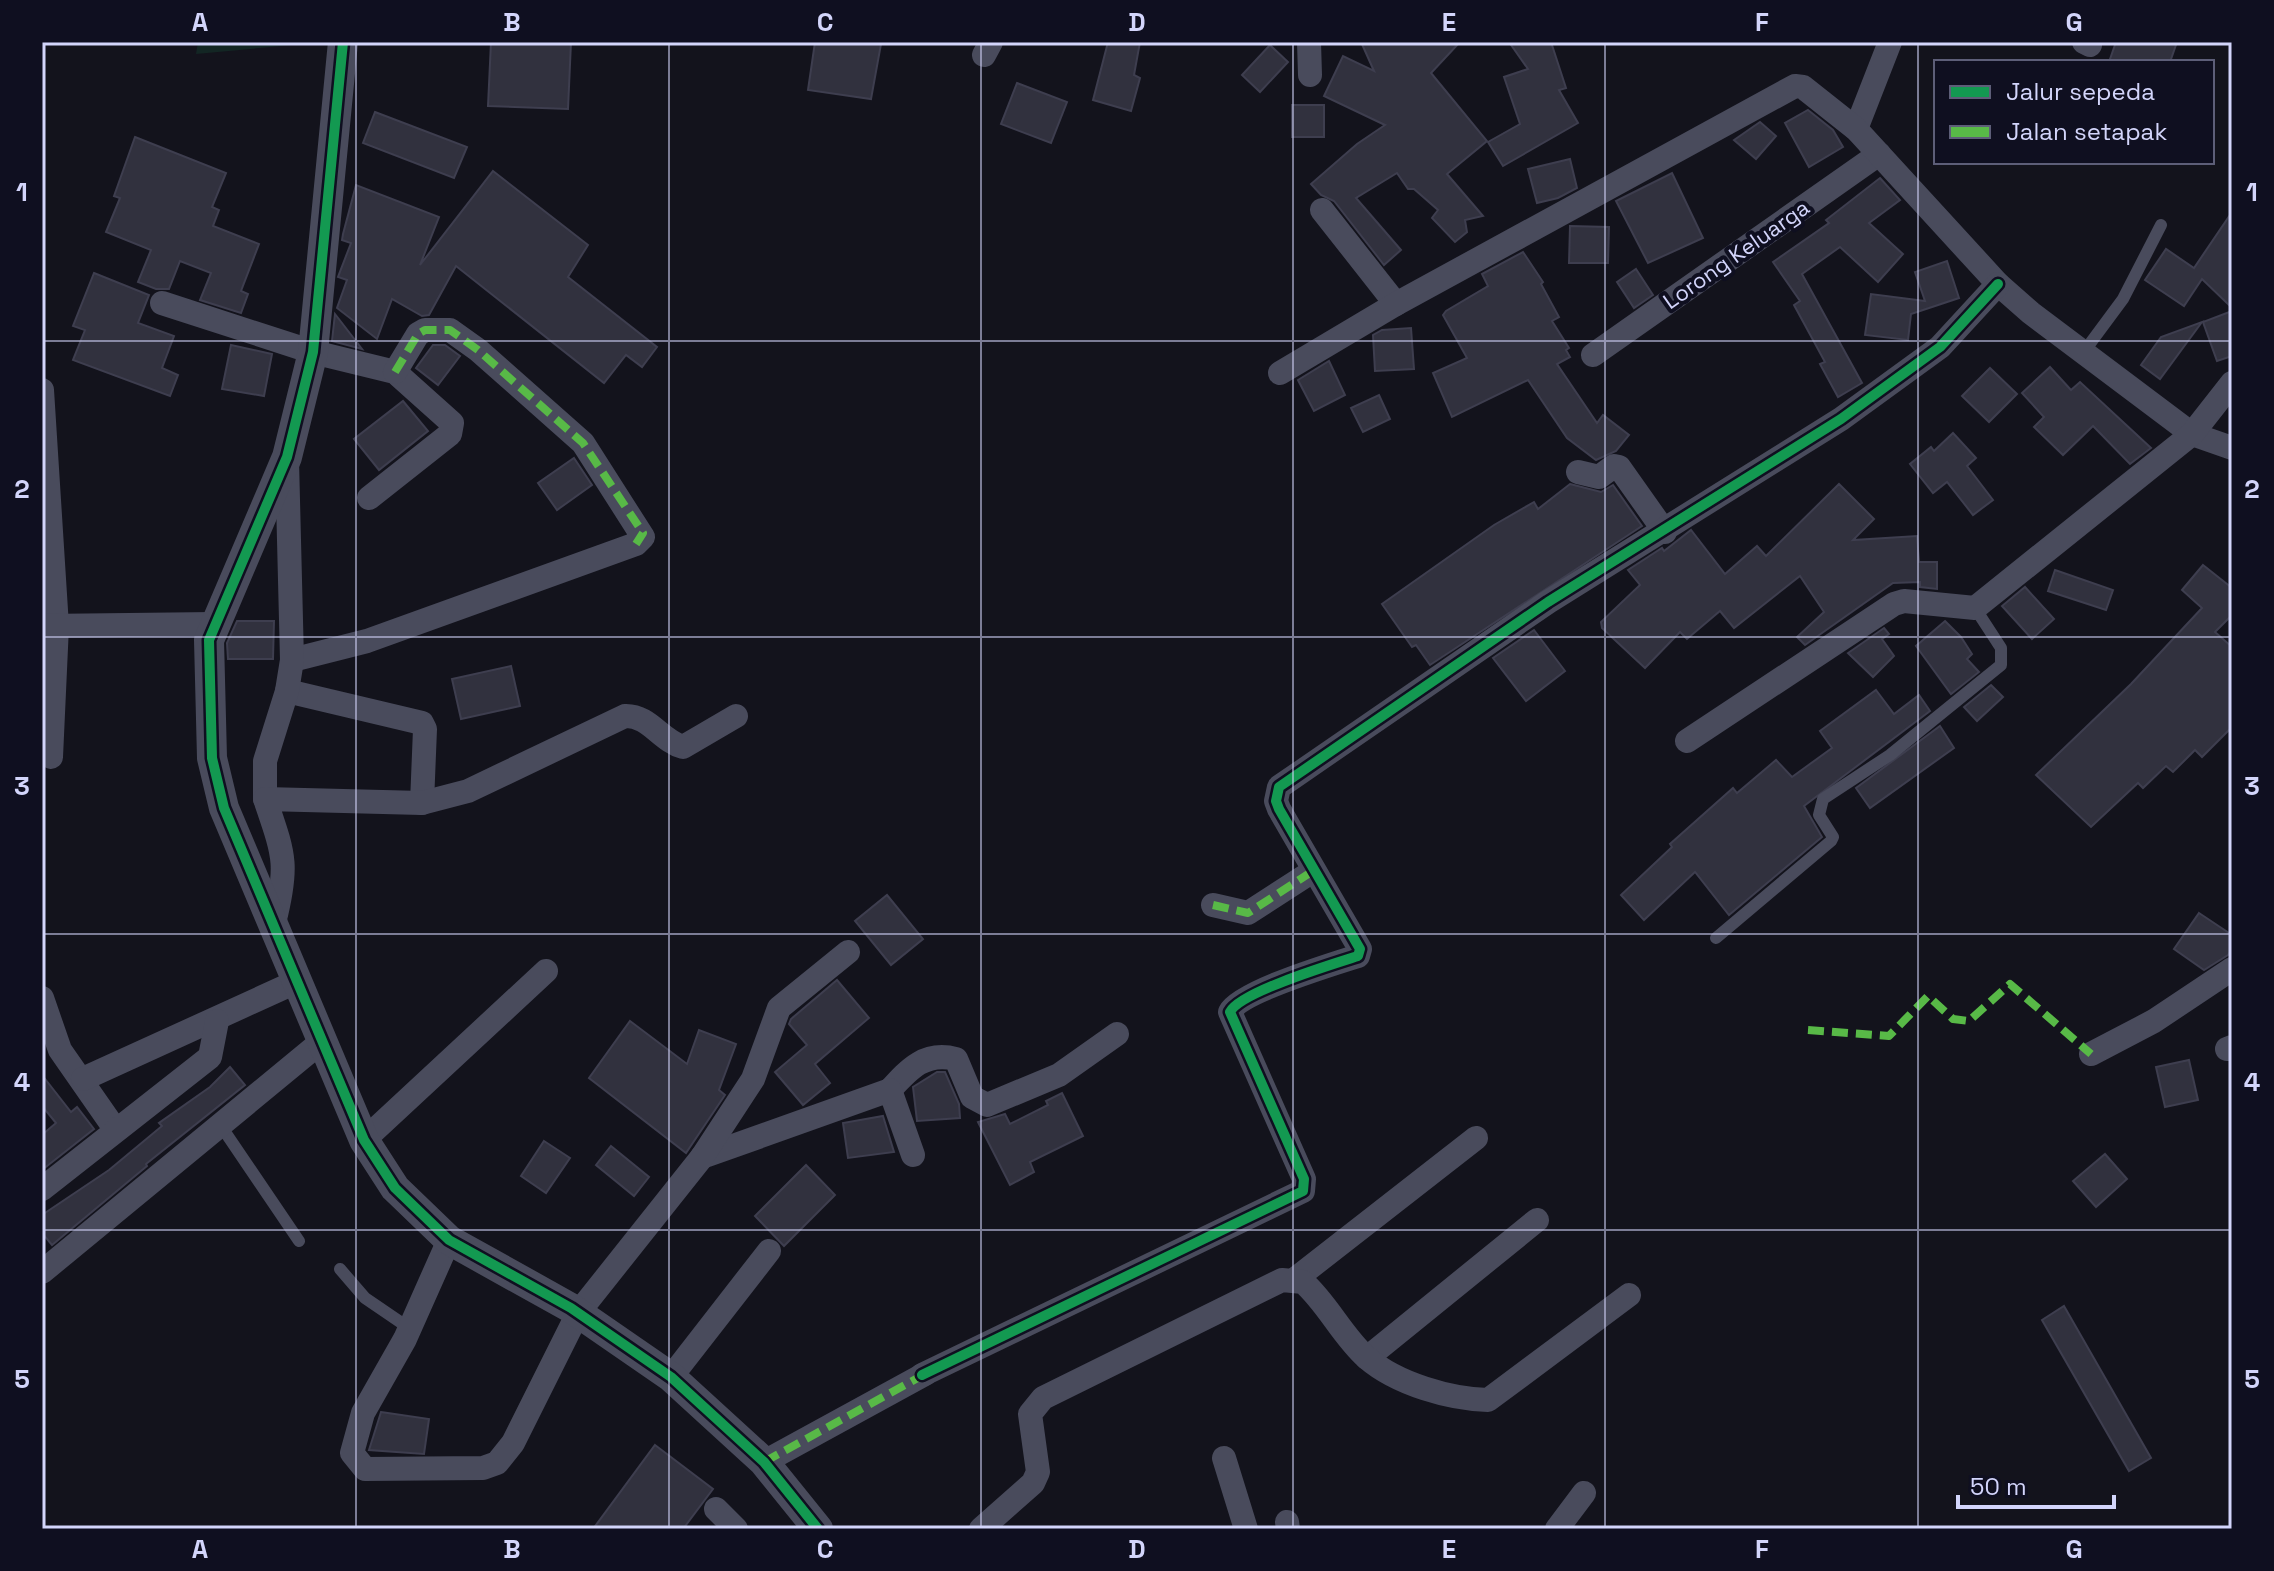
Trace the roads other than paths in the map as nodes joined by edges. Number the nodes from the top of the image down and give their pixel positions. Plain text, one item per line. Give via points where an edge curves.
1 (343, 42) edge
2 (1309, 42) edge
3 (1890, 42) edge
4 (1310, 75) dead end
5 (1856, 129) junction
6 (1879, 154) junction
7 (1322, 210) dead end
8 (2161, 225) dead end
9 (1998, 284) junction
10 (162, 303) dead end
11 (1396, 304) junction
12 (313, 352) junction
13 (2083, 353) junction
14 (1593, 355) dead end
15 (395, 372) junction
16 (1280, 373) dead end
17 (2232, 383) edge
18 (42, 390) edge
19 (2192, 434) junction
20 (2232, 448) edge
21 (287, 457) junction
22 (1578, 472) dead end
23 (369, 498) dead end
24 (1665, 532) junction
25 (1975, 608) junction
26 (214, 624) junction
27 (49, 626) edge
28 (292, 660) junction
29 (287, 691) junction
30 (736, 716) dead end
31 (1687, 741) dead end
32 (51, 757) dead end
33 (265, 799) junction
34 (422, 803) junction
35 (1313, 871) junction
36 (1213, 905) dead end
37 (274, 923) junction
38 (1716, 938) dead end
39 (848, 952) dead end
40 (2232, 969) edge
41 (546, 971) dead end
42 (298, 981) junction
43 (42, 998) edge
44 (217, 1021) junction
45 (1117, 1034) dead end
46 (321, 1042) junction
47 (51, 1054) edge
48 (2091, 1054) dead end
49 (83, 1079) junction
50 (890, 1090) junction
51 (221, 1126) junction
52 (115, 1129) junction
53 (1476, 1138) dead end
54 (364, 1140) junction
55 (913, 1155) dead end
56 (702, 1157) junction
57 (42, 1189) edge
58 (1537, 1220) dead end
59 (449, 1240) junction
60 (299, 1241) dead end
61 (769, 1251) dead end
62 (340, 1269) dead end
63 (42, 1272) edge
64 (1294, 1280) junction
65 (1629, 1295) dead end
66 (578, 1313) junction
67 (409, 1328) junction
68 (1367, 1358) junction
69 (671, 1377) junction
70 (1224, 1458) dead end
71 (764, 1462) junction
72 (1584, 1493) dead end
73 (716, 1509) dead end
74 (736, 1529) edge
75 (818, 1529) edge
76 (981, 1529) edge
77 (1246, 1529) edge
78 (1557, 1529) edge

1 - 12 street
2 - 4 street
3 - 5 street
5 - 6 street
5 - 11 street via 1808,88 1795,86
6 - 9 street
6 - 14 street, Lorong Keluarga
7 - 11 street
8 - 13 lane via 2123,299
9 - 13 street
9 - 24 street via 1940,347 1841,419
10 - 12 street
11 - 16 street
12 - 15 street
12 - 21 street
13 - 19 street
15 - 23 street via 452,423 452,430
15 - 28 street via 418,334 450,330 583,443 643,537 636,544 367,641
17 - 19 street
18 - 27 street
19 - 20 street
19 - 25 street
21 - 26 street
21 - 28 street
22 - 24 street via 1599,477 1619,467
24 - 35 street via 1548,602 1279,787 1279,809
25 - 31 street via 1894,604
25 - 38 lane via 2001,648 2001,665 1890,755 1823,799 1819,815 1831,841
26 - 27 street
26 - 37 street via 209,640 212,758 224,808
27 - 32 street
28 - 29 street
29 - 33 street via 265,761
29 - 34 street via 422,723
30 - 34 street via 683,747 664,739 643,719 625,716 468,791
33 - 34 street
33 - 37 street via 285,865
35 - 36 street via 1248,913
35 - 71 street via 1359,954 1238,1003 1230,1012 1304,1179 1303,1191 923,1374
37 - 42 street
39 - 56 street via 779,1008 753,1079
40 - 48 street via 2154,1021
41 - 54 street
42 - 44 street
42 - 46 street
43 - 47 street
44 - 49 street
44 - 52 street via 210,1057
45 - 50 street via 1059,1075 987,1105 972,1097 956,1059 943,1056 922,1060
46 - 51 street
46 - 54 street
47 - 49 street
49 - 52 street
50 - 55 street
50 - 56 street
51 - 60 lane
51 - 63 street
52 - 57 street
53 - 64 street
54 - 59 street via 395,1188
56 - 66 street
58 - 68 street
59 - 66 street
59 - 67 street
61 - 69 street
62 - 67 lane via 365,1298
64 - 68 street via 1309,1288
64 - 76 street via 1282,1280 1043,1398 1030,1414 1039,1464 1033,1483
65 - 68 street via 1488,1400 1399,1378
66 - 67 street via 513,1443 497,1463 483,1468 365,1469 352,1453 363,1413
66 - 69 street
69 - 71 street
70 - 77 street
71 - 75 street
72 - 78 street
73 - 74 street

